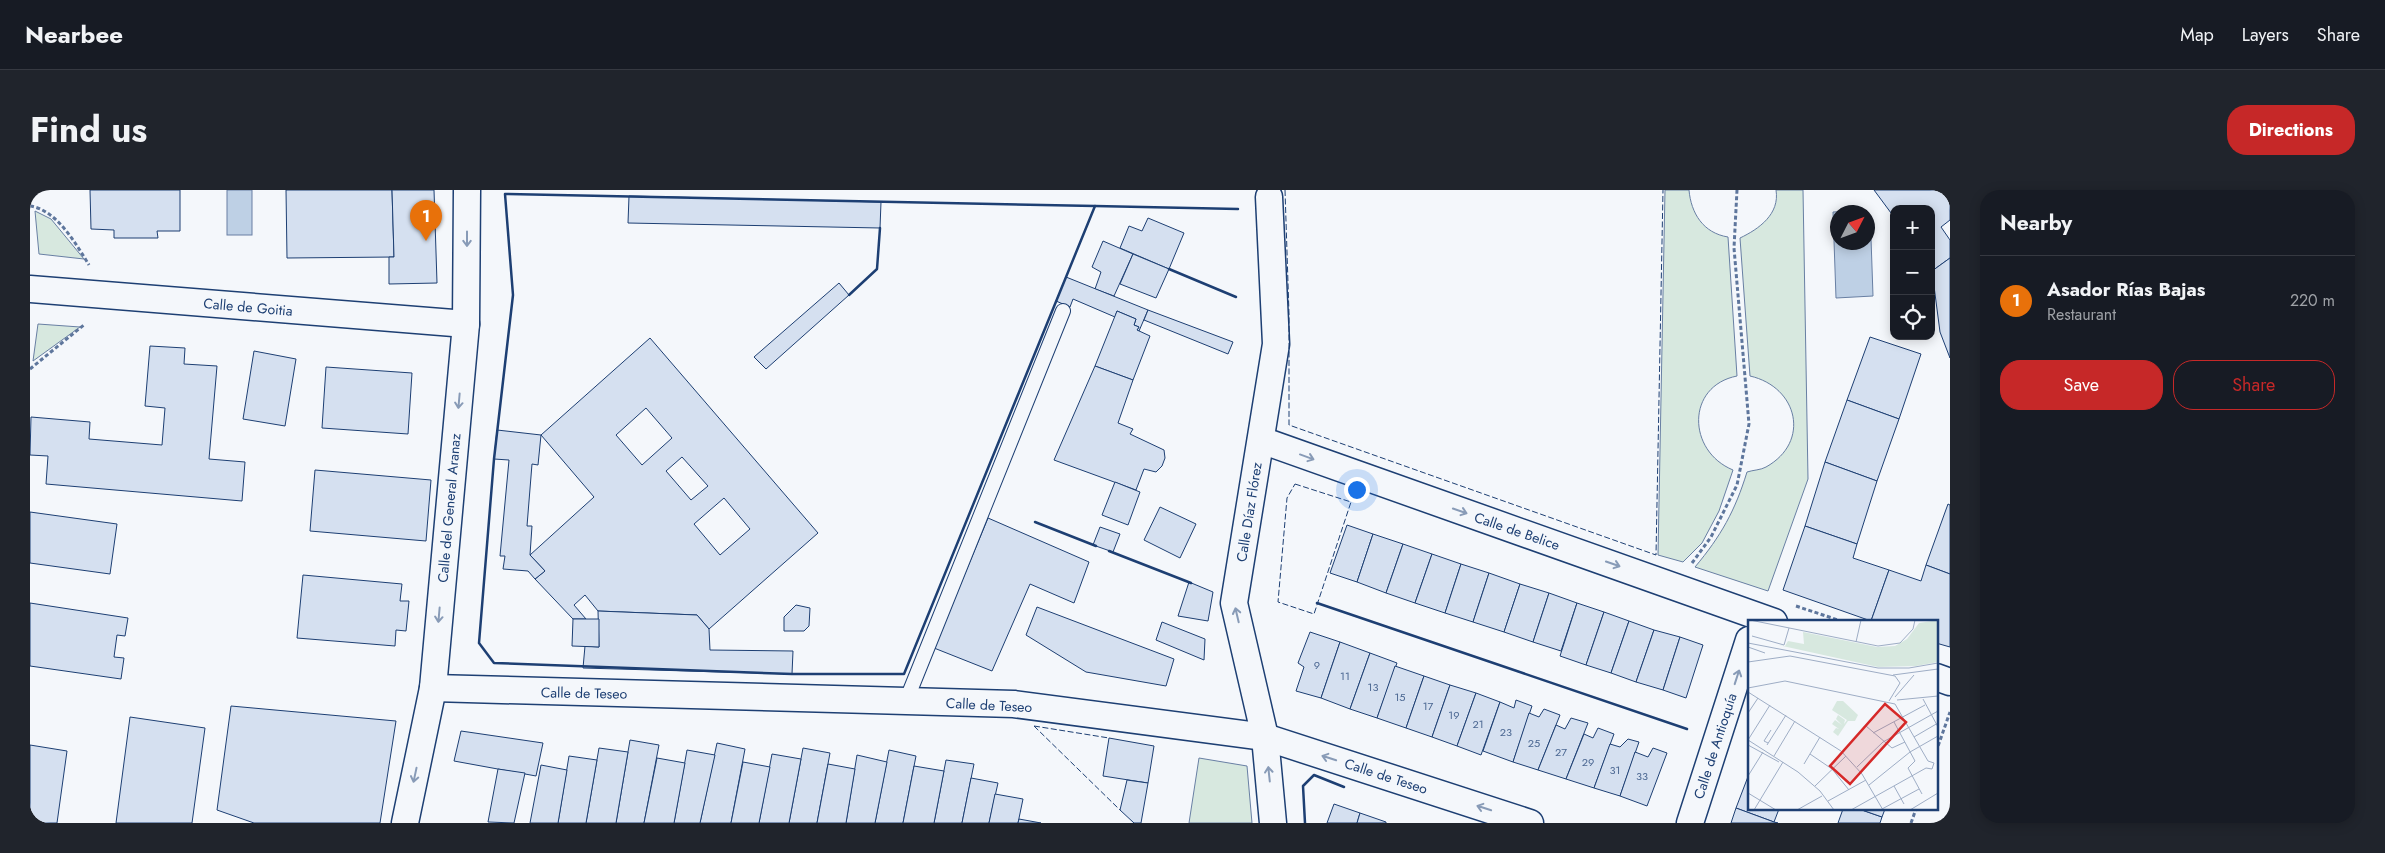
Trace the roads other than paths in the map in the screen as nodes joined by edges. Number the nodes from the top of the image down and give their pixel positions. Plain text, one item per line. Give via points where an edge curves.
1 (467, 190) edge
2 (1269, 198) dead end
3 (30, 290) edge
4 (1063, 311) dead end
5 (466, 324) junction
6 (1261, 440) junction
7 (1764, 620) edge
8 (1748, 643) edge
9 (1938, 678) edge
10 (1950, 682) edge
11 (433, 688) junction
12 (906, 701) junction
13 (1265, 737) junction
14 (405, 823) edge
15 (1273, 823) edge
16 (1530, 823) edge
17 (1690, 823) edge

1 -> 5 street, Calle del General Aranaz
2 - 6 street, Calle Díaz Flórez via 1276,344
3 - 5 street, Calle de Goitia
4 - 12 lane
5 -> 11 street, Calle del General Aranaz
6 -> 7 street, Calle de Belice
13 -> 6 street, Calle Díaz Flórez via 1234,603
17 -> 8 street, Calle de Antioquía
9 - 10 street
11 - 12 street, Calle de Teseo
11 -> 14 street, Calle del General Aranaz
12 - 13 street, Calle de Teseo via 1014,704
15 -> 13 street, Calle Díaz Flórez
16 -> 13 street, Calle de Teseo

